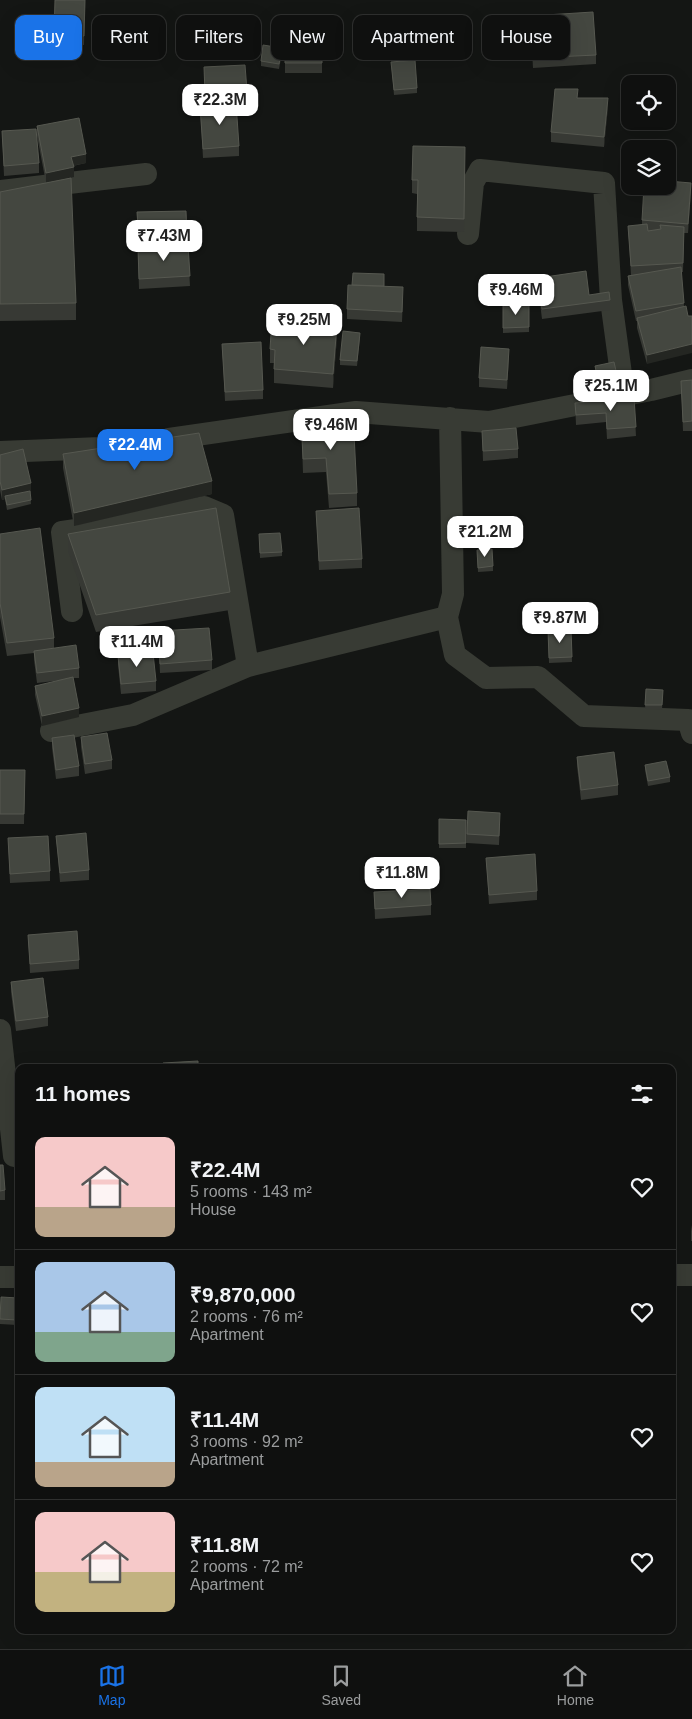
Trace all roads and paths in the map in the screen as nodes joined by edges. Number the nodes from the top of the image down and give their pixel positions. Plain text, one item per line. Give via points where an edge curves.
1 (146, 174) dead end
2 (0, 191) edge
3 (468, 234) dead end
4 (692, 380) edge
5 (624, 396) junction
6 (450, 418) junction
7 (0, 452) edge
8 (72, 611) dead end
9 (447, 617) junction
10 (248, 666) junction
11 (51, 731) dead end
12 (692, 733) edge
13 (0, 1030) edge
14 (11, 1156) edge
15 (676, 1275) edge
16 (692, 1275) edge
17 (0, 1277) edge
18 (15, 1277) edge

1 - 2 street
3 - 5 street via 473,183 480,170 604,183 611,300
4 - 5 street
5 - 6 street via 489,422
6 - 7 street via 356,412 100,448
6 - 9 street via 454,594
8 - 10 street via 62,532 204,507 223,515
9 - 10 street
9 - 12 street via 455,655 486,678 538,677 584,716 688,720
10 - 11 street via 134,715
13 - 14 street
15 - 16 street
17 - 18 street

